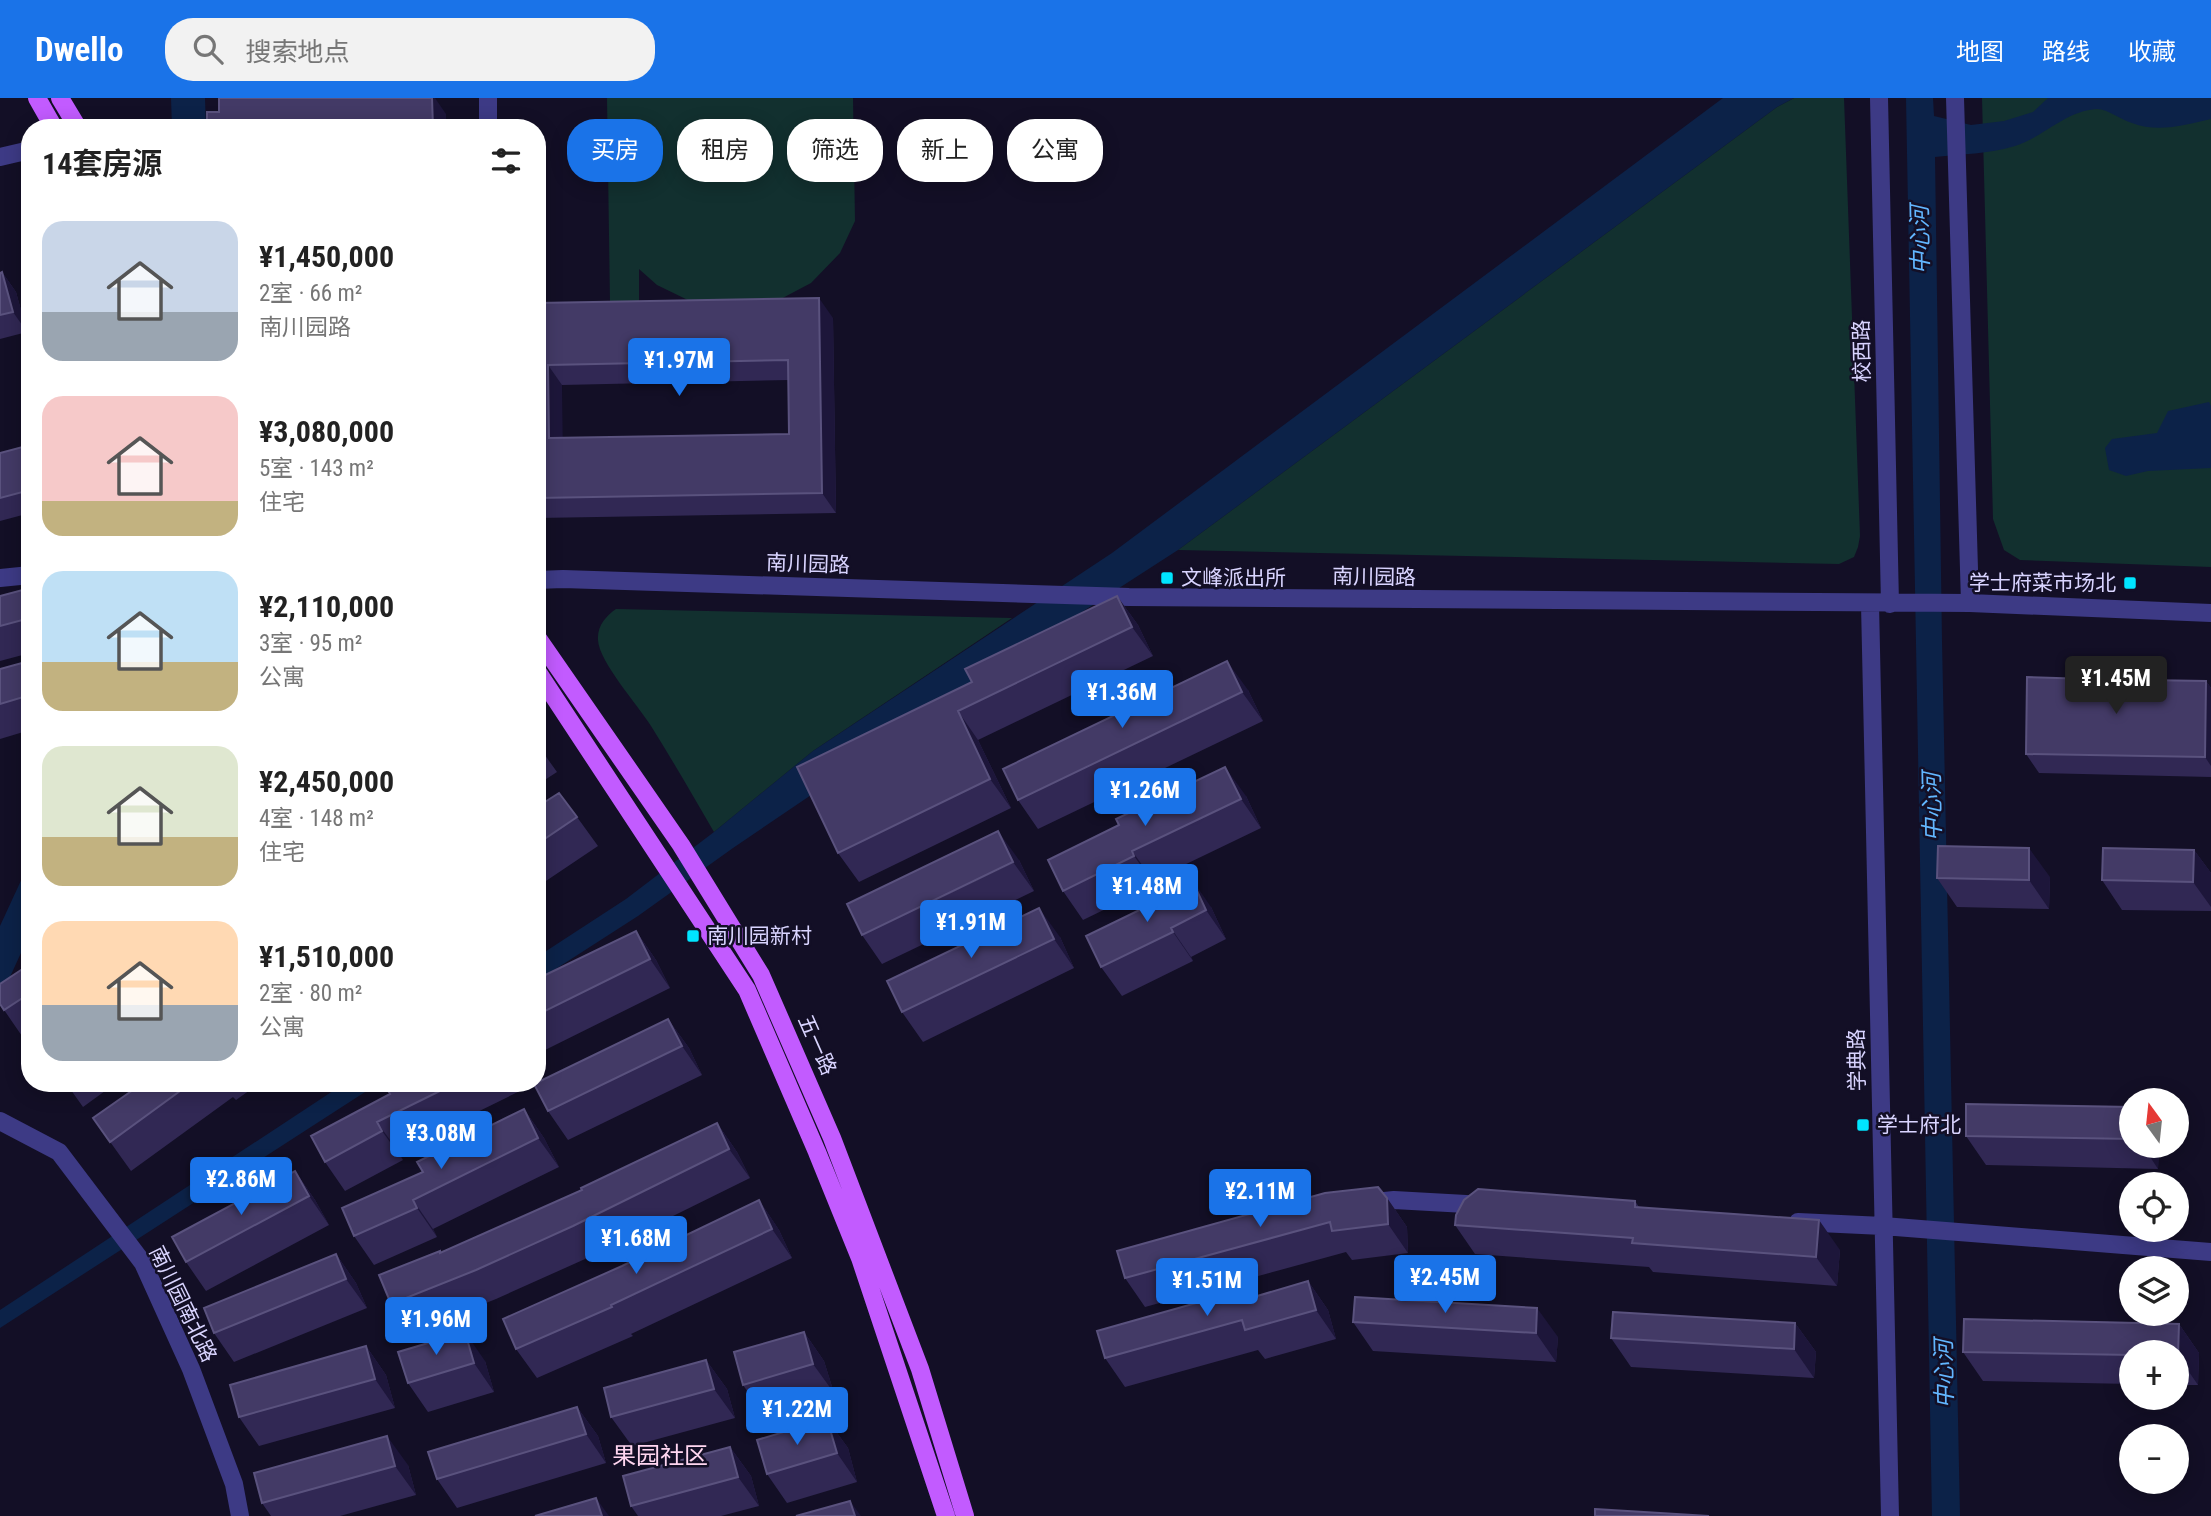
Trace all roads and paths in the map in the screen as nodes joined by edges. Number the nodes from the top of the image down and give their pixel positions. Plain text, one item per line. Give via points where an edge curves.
1 (37, 98) edge
2 (60, 98) edge
3 (488, 98) edge
4 (1879, 98) edge
5 (1955, 98) edge
6 (49, 119) edge
7 (73, 119) edge
8 (488, 119) edge
9 (21, 152) edge
10 (0, 157) edge
11 (21, 576) edge
12 (0, 578) edge
13 (546, 580) edge
14 (1961, 603) junction
15 (1870, 604) junction
16 (1895, 604) junction
17 (2211, 613) edge
18 (546, 650) edge
19 (546, 684) edge
20 (0, 1121) edge
21 (1348, 1205) edge
22 (1506, 1206) edge
23 (1785, 1221) edge
24 (1883, 1226) junction
25 (2211, 1252) edge
26 (240, 1516) edge
27 (946, 1516) edge
28 (965, 1516) edge
29 (1889, 1516) edge

1 - 6 main road
2 - 7 main road
3 - 8 street
4 - 16 street, 校西路
5 - 14 street
9 - 10 street
11 - 12 street
13 - 15 street, 南川园路 via 1129,597
14 - 16 street, 南川园路
14 - 17 street, 南川园路
15 - 16 street, 南川园路
15 - 24 street, 学典路
18 - 28 main road, 五一路 via 681,845 761,975 832,1138 920,1369
19 - 27 main road, 五一路 via 747,990 860,1258
20 - 26 street, 南川园南北路 via 59,1152 143,1263 191,1369 234,1484
21 - 22 street via 1394,1200
23 - 24 street
24 - 25 street
24 - 29 street, 学典路

